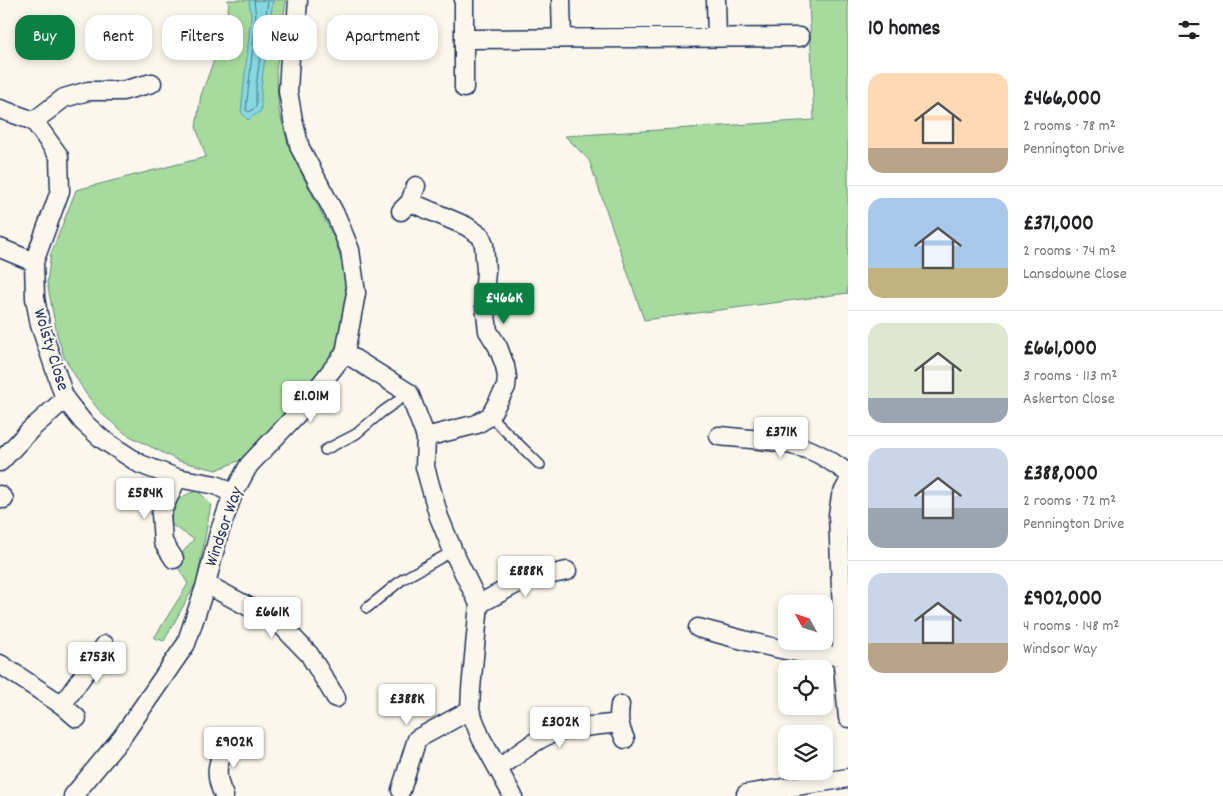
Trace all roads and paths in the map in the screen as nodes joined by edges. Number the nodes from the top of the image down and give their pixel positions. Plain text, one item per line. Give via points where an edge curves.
1 (298, 0) edge
2 (464, 0) edge
3 (562, 0) edge
4 (716, 0) edge
5 (800, 37) dead end
6 (562, 38) junction
7 (717, 38) junction
8 (465, 39) junction
9 (152, 83) dead end
10 (464, 88) dead end
11 (0, 109) edge
12 (34, 121) junction
13 (409, 199) dead end
14 (0, 248) edge
15 (34, 262) junction
16 (345, 353) junction
17 (409, 393) junction
18 (65, 399) junction
19 (490, 416) junction
20 (719, 436) dead end
21 (426, 437) junction
22 (325, 450) dead end
23 (0, 462) edge
24 (540, 465) dead end
25 (848, 473) edge
26 (177, 478) junction
27 (848, 483) edge
28 (233, 494) junction
29 (453, 551) junction
30 (174, 559) dead end
31 (567, 571) dead end
32 (206, 584) junction
33 (479, 604) junction
34 (367, 608) dead end
35 (698, 628) dead end
36 (105, 645) dead end
37 (842, 656) junction
38 (0, 664) edge
39 (336, 698) dead end
40 (62, 705) junction
41 (620, 705) dead end
42 (470, 710) junction
43 (77, 718) dead end
44 (848, 718) edge
45 (619, 723) junction
46 (625, 739) dead end
47 (230, 740) dead end
48 (498, 769) junction
49 (848, 778) edge
50 (401, 790) dead end
51 (746, 794) dead end
52 (74, 796) edge
53 (224, 796) edge
54 (513, 796) edge

1 - 16 street, Windsor Way via 288,91 300,148 350,250 356,293
2 - 8 street
3 - 6 street
4 - 7 street
5 - 7 street
6 - 7 street
6 - 8 street
8 - 10 street
9 - 12 street via 122,91 88,91 64,98
11 - 12 street
12 - 15 street, Wolsty Close via 58,156 60,191
13 - 19 street via 482,236 488,331 498,347 508,377
14 - 15 street
15 - 18 street, Wolsty Close via 40,325
16 - 17 street
16 - 28 street, Windsor Way via 299,412 249,465
17 - 21 street
17 - 22 lane via 356,434
18 - 23 street
18 - 26 street, Wolsty Close via 83,422 116,450 140,464
19 - 21 street via 477,424
19 - 24 lane
20 - 25 street via 800,447 827,458
21 - 29 street via 426,467 439,517
26 - 28 street, Wolsty Close via 216,485
26 - 30 street via 161,514 163,542
27 - 37 street via 841,496 838,515
28 - 32 street, Windsor Way
29 - 33 street
29 - 34 lane via 403,579
31 - 33 street via 518,583
32 - 39 street via 279,623 309,654
32 - 52 street, Windsor Way via 186,644 122,737
33 - 42 street
35 - 37 street via 782,649
36 - 40 street
37 - 44 street
38 - 40 street
40 - 43 street
41 - 45 street
42 - 48 street
42 - 50 street via 417,739
45 - 46 street
45 - 48 street via 546,736
47 - 53 street via 221,756 217,773
48 - 54 street
49 - 51 street

